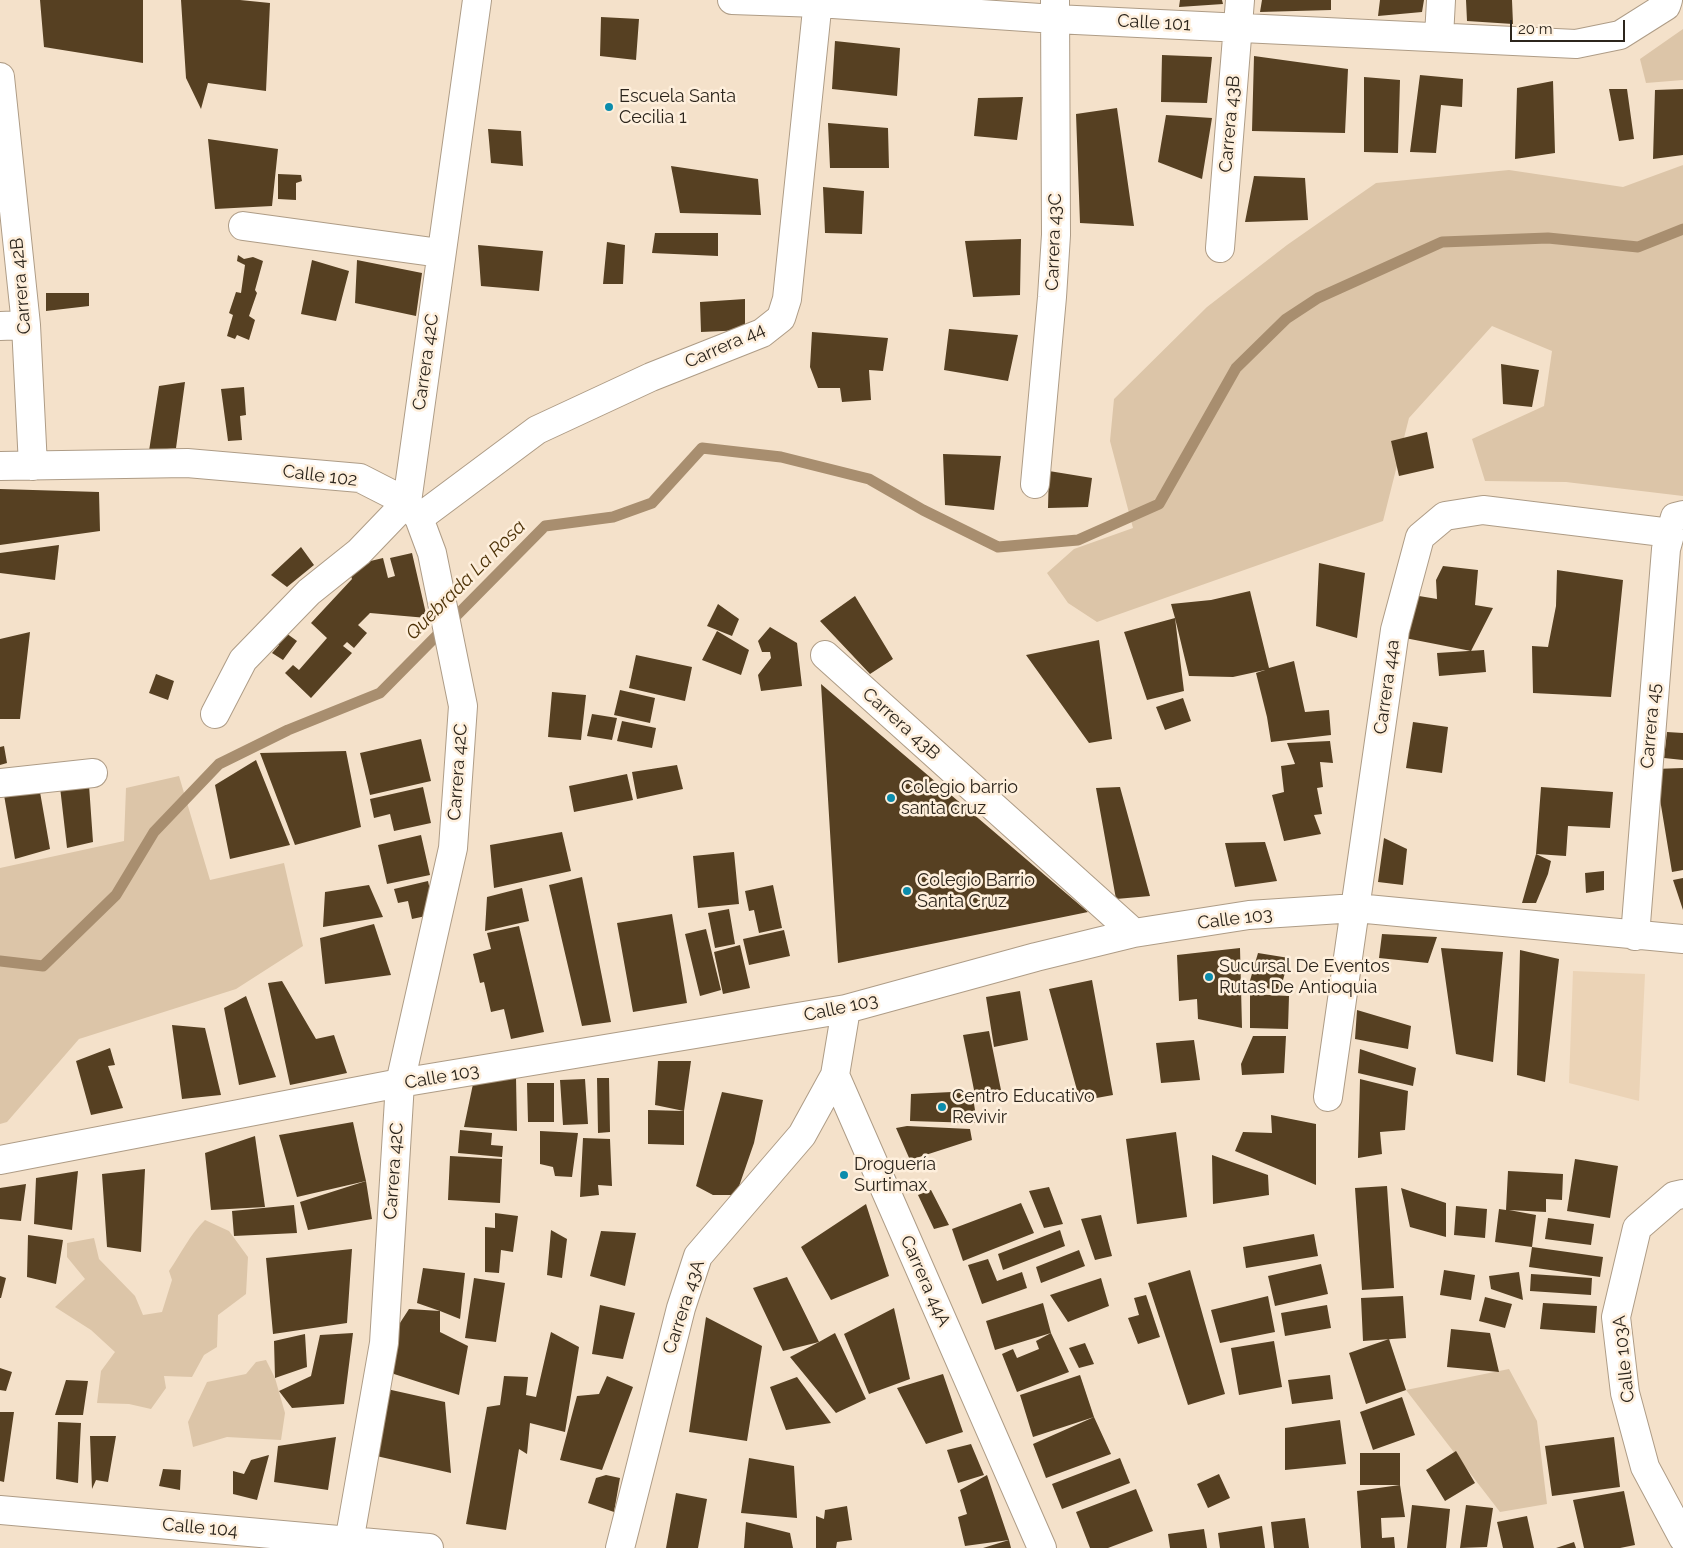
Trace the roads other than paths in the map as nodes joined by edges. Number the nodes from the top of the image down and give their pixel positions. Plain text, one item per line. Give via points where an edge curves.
1 (477, 0) edge
2 (732, 0) edge
3 (1240, 0) edge
4 (1441, 0) edge
5 (1668, 0) edge
6 (818, 1) edge
7 (1055, 9) edge
8 (1238, 27) junction
9 (1439, 37) junction
10 (0, 77) edge
11 (243, 226) dead end
12 (1220, 248) dead end
13 (440, 253) junction
14 (13, 325) edge
15 (0, 466) edge
16 (33, 466) junction
17 (1035, 484) dead end
18 (413, 510) junction
19 (1676, 521) edge
20 (825, 655) dead end
21 (215, 714) dead end
22 (94, 772) dead end
23 (0, 783) edge
24 (1356, 908) junction
25 (1134, 933) junction
26 (1634, 936) junction
27 (1683, 940) edge
28 (846, 1009) junction
29 (835, 1075) junction
30 (400, 1084) junction
31 (1328, 1097) dead end
32 (0, 1160) edge
33 (1683, 1194) edge
34 (0, 1510) edge
35 (1683, 1538) edge
36 (348, 1545) edge
37 (429, 1548) edge
38 (620, 1548) edge
39 (1042, 1548) edge

1 - 13 street, Carrera 42C
2 - 6 street, Calle 101
3 - 8 street, Carrera 43B
4 - 9 street
5 - 9 street, Calle 101 via 1666,6 1620,34 1576,44
6 - 7 street, Calle 101
6 - 18 street, Carrera 44 via 787,300 781,318 762,332 651,377 537,430
7 - 8 street, Calle 101
7 - 17 street, Carrera 43C via 1056,235
8 - 9 street, Calle 101
8 - 12 street, Carrera 43B
10 - 14 street, Carrera 42B
11 - 13 street
13 - 18 street, Carrera 42C
14 - 16 street, Carrera 42B
15 - 16 street, Calle 102
16 - 18 street, Calle 102 via 187,463 360,478
18 - 21 street via 309,592 243,660
18 - 30 street, Carrera 42C via 432,553 463,706 453,848
19 - 24 street, Carrera 44a via 1483,510 1445,516 1420,538 1395,630
19 - 26 street, Carrera 45 via 1666,549
20 - 25 street, Carrera 43B
22 - 23 street
24 - 25 street, Calle 103 via 1248,915
24 - 26 street, Calle 103
24 - 31 street, Carrera 44a
25 - 28 street, Calle 103
26 - 27 street, Calle 103
28 - 29 street
28 - 30 street, Calle 103
29 - 38 street, Carrera 43A via 802,1134 698,1256 681,1308
29 - 39 street, Carrera 44A
30 - 32 street, Calle 103
30 - 36 street, Carrera 42C via 384,1344
33 - 35 street, Calle 103A via 1674,1196 1637,1228 1616,1317 1625,1393 1645,1467
34 - 36 street, Calle 104
36 - 37 street, Calle 104

